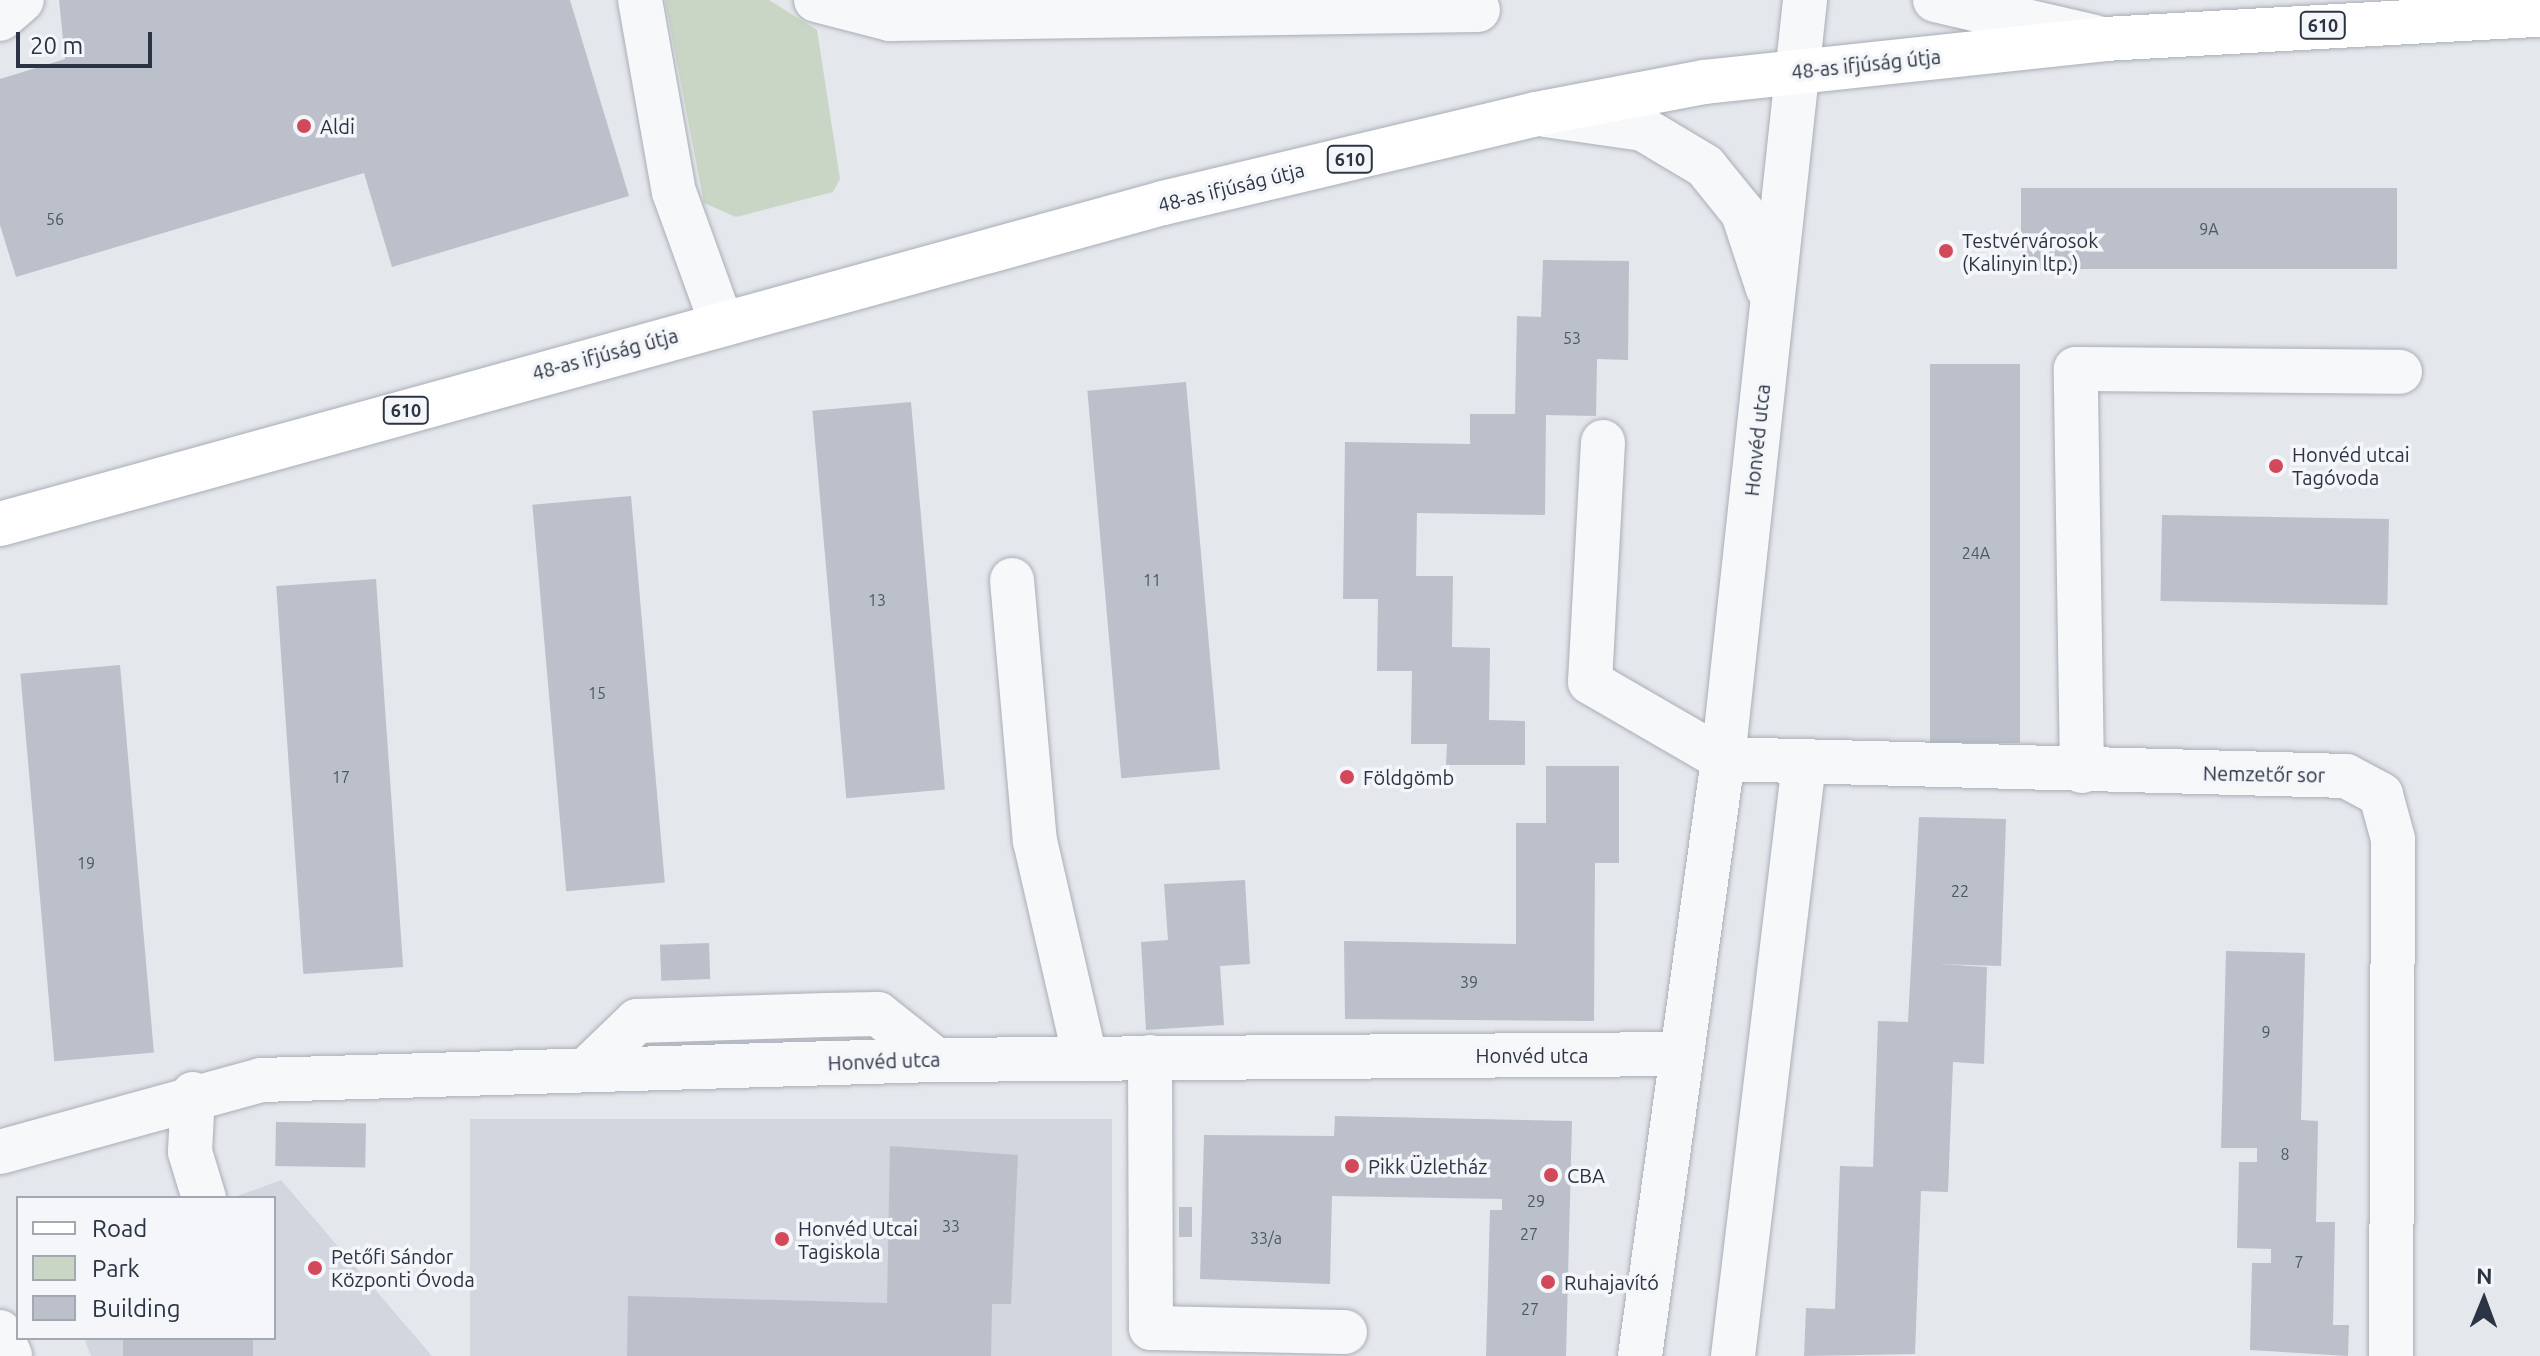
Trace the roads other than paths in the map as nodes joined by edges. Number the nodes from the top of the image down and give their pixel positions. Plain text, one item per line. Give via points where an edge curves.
1 (22, 0) edge
2 (640, 0) edge
3 (816, 0) edge
4 (1805, 0) edge
5 (1935, 0) edge
6 (1478, 10) dead end
7 (2540, 15) edge
8 (0, 19) edge
9 (2105, 39) junction
10 (1799, 70) junction
11 (1536, 114) junction
12 (1772, 303) junction
13 (721, 322) junction
14 (2400, 372) dead end
15 (1603, 442) dead end
16 (0, 524) edge
17 (1012, 580) dead end
18 (1723, 759) junction
19 (1804, 763) junction
20 (2082, 771) junction
21 (1682, 1054) junction
22 (1150, 1057) junction
23 (1085, 1058) junction
24 (193, 1094) junction
25 (0, 1152) edge
26 (203, 1196) edge
27 (1345, 1332) dead end
28 (1640, 1356) edge
29 (1733, 1356) edge
30 (2391, 1356) edge

1 - 8 street
2 - 13 street via 674,192
3 - 6 street via 890,19
4 - 10 street, Honvéd utca
5 - 9 street
7 - 9 main road, 48-as ifjúság útja / 610
9 - 10 main road, 48-as ifjúság útja / 610
10 - 11 main road, 48-as ifjúság útja / 610
10 - 12 street, Honvéd utca
11 - 12 street, Honvéd utca via 1643,129 1705,166 1743,213
11 - 13 main road, 48-as ifjúság útja / 610 via 1163,203
12 - 18 street, Honvéd utca
13 - 16 main road, 48-as ifjúság útja / 610
14 - 20 street via 2076,369
15 - 18 street via 1590,682
17 - 23 street via 1035,841
18 - 19 street, Nemzetőr sor
18 - 21 street, Honvéd utca
19 - 20 street, Nemzetőr sor
19 - 29 street
20 - 30 street, Nemzetőr sor via 2346,776 2381,795 2393,839
21 - 22 street, Honvéd utca
21 - 28 street, Honvéd utca
22 - 23 street, Honvéd utca
22 - 27 street via 1151,1328
23 - 24 street, Honvéd utca via 261,1080
24 - 25 street, Honvéd utca
24 - 26 street via 190,1152

